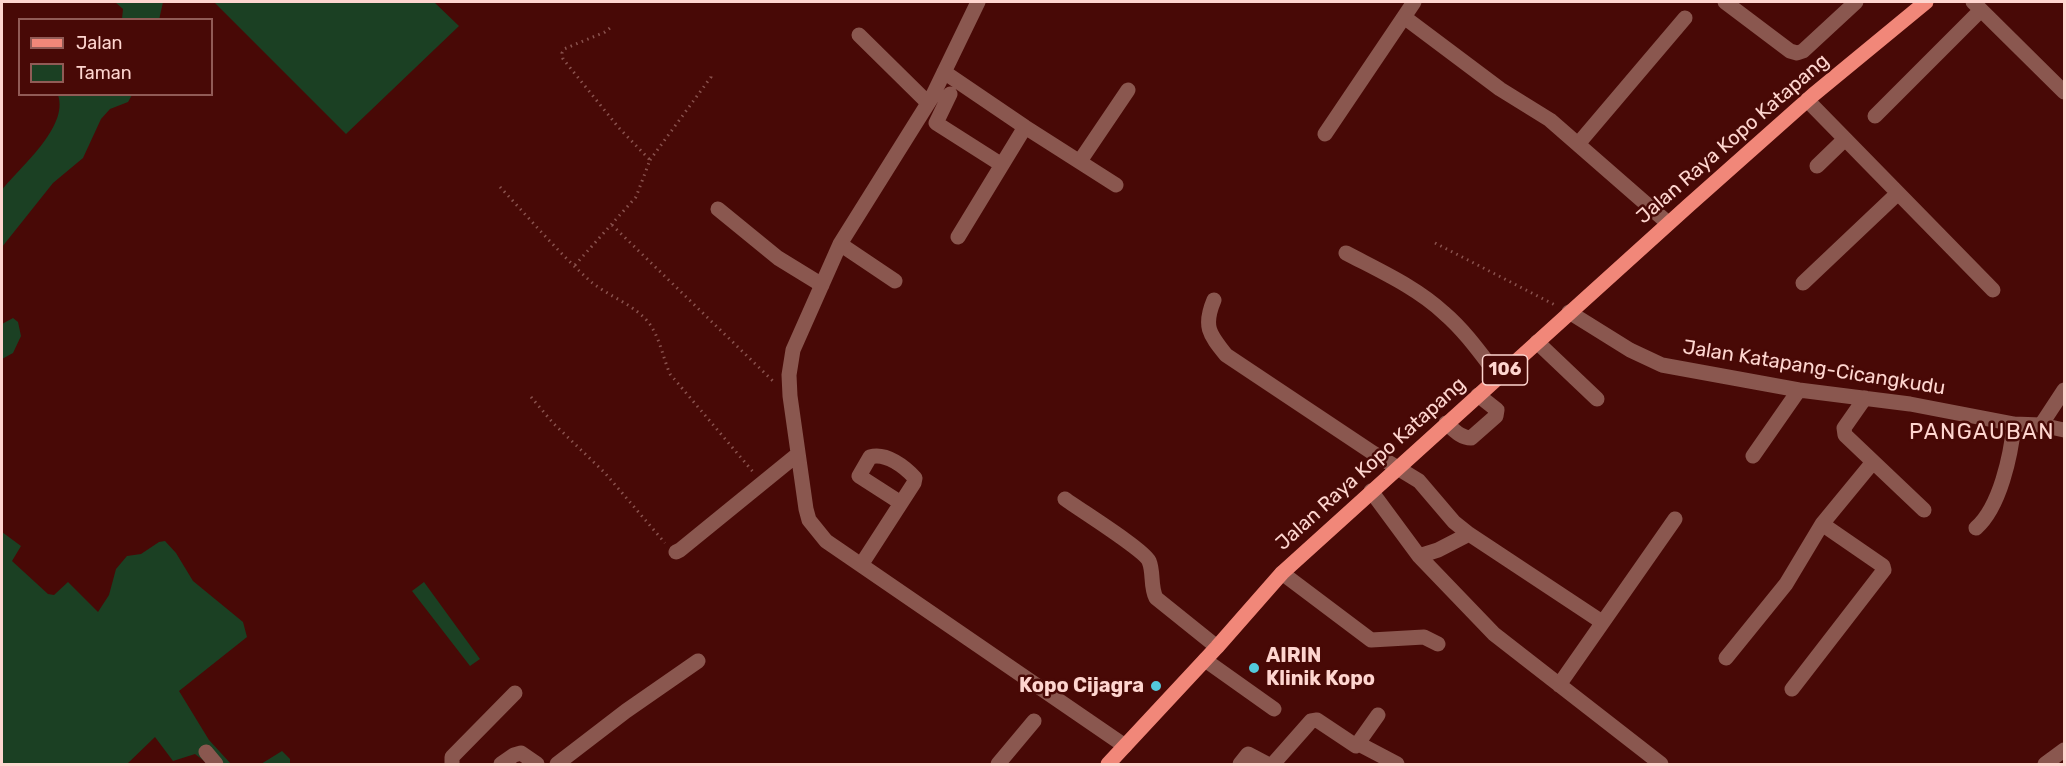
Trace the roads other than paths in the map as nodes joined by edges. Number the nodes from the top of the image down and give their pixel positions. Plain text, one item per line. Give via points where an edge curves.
1 (978, 2) edge
2 (1414, 2) edge
3 (1725, 2) edge
4 (1856, 2) edge
5 (1924, 2) edge
6 (1977, 6) edge
7 (1404, 16) junction
8 (1685, 18) dead end
9 (859, 35) dead end
10 (944, 72) junction
11 (1128, 90) dead end
12 (2064, 92) edge
13 (950, 94) dead end
14 (1807, 100) junction
15 (928, 103) junction
16 (1875, 116) dead end
17 (1025, 127) junction
18 (1325, 134) dead end
19 (1845, 139) junction
20 (1578, 144) junction
21 (1080, 161) junction
22 (1002, 165) junction
23 (1817, 166) dead end
24 (1116, 185) dead end
25 (1898, 194) junction
26 (718, 209) dead end
27 (1668, 223) junction
28 (958, 237) dead end
29 (840, 244) junction
30 (1346, 253) dead end
31 (896, 281) dead end
32 (1803, 283) dead end
33 (822, 285) junction
34 (1993, 290) dead end
35 (1214, 300) dead end
36 (1569, 312) junction
37 (1537, 342) junction
38 (1498, 376) junction
39 (1799, 390) junction
40 (2064, 390) edge
41 (1478, 395) junction
42 (1865, 398) junction
43 (1598, 399) dead end
44 (1446, 423) junction
45 (2013, 424) junction
46 (2041, 425) junction
47 (2064, 430) edge
48 (798, 454) junction
49 (1753, 456) dead end
50 (1873, 462) junction
51 (1397, 467) junction
52 (1371, 491) junction
53 (1065, 499) dead end
54 (901, 503) dead end
55 (1923, 510) dead end
56 (1675, 519) dead end
57 (1822, 524) junction
58 (1976, 528) dead end
59 (1468, 534) junction
60 (676, 552) road end
61 (1419, 556) junction
62 (861, 565) junction
63 (1282, 573) junction
64 (1602, 622) junction
65 (1438, 644) dead end
66 (1217, 648) junction
67 (1726, 658) dead end
68 (1205, 660) junction
69 (698, 661) dead end
70 (1559, 685) junction
71 (1792, 689) dead end
72 (515, 693) dead end
73 (1274, 709) dead end
74 (1378, 716) dead end
75 (1034, 721) dead end
76 (1359, 744) junction
77 (1125, 746) junction
78 (2064, 750) edge
79 (206, 752) dead end
80 (450, 763) edge
81 (216, 765) edge
82 (501, 765) edge
83 (537, 765) edge
84 (557, 765) edge
85 (998, 765) edge
86 (1108, 765) edge
87 (1240, 765) edge
88 (1267, 765) edge
89 (1273, 765) edge
90 (1397, 765) edge
91 (1661, 765) edge
92 (2045, 765) edge

1 - 10 street
2 - 7 street
3 - 4 street via 1797,53
5 - 14 main road, Jalan Raya Kopo Katapang / 106
6 - 12 street
6 - 16 street
7 - 18 street
7 - 20 street
8 - 20 street
9 - 15 street
10 - 15 street
10 - 17 street
11 - 21 street
13 - 22 street via 936,123
14 - 19 street
14 - 27 main road, Jalan Raya Kopo Katapang / 106
15 - 29 street
17 - 21 street
17 - 22 street
19 - 23 street
19 - 25 street
20 - 27 street
21 - 24 street
22 - 28 street
25 - 32 street
25 - 34 street
26 - 33 street via 778,258
27 - 36 main road, Jalan Raya Kopo Katapang / 106
29 - 31 street
29 - 33 street
30 - 38 street via 1402,282 1443,312
33 - 48 street via 794,350 789,375
35 - 51 street via 1207,323 1211,338 1226,355
36 - 37 main road, Jalan Raya Kopo Katapang / 106
36 - 39 street, Jalan Katapang-Cicangkudu via 1662,365
37 - 38 main road, Jalan Raya Kopo Katapang / 106
37 - 43 street
38 - 41 main road, Jalan Raya Kopo Katapang / 106
39 - 42 street, Jalan Katapang-Cicangkudu
39 - 49 street
40 - 46 street
41 - 44 main road, Jalan Raya Kopo Katapang / 106
41 - 44 street via 1497,410 1496,416 1471,438 1463,437
42 - 45 street, Jalan Katapang-Cicangkudu
42 - 50 street via 1844,432
44 - 51 main road, Jalan Raya Kopo Katapang / 106
45 - 46 street, Jalan Katapang-Cicangkudu
45 - 58 street via 2003,479
46 - 47 street, Jalan Katapang-Cicangkudu
48 - 60 street
48 - 62 street via 809,520 826,541
50 - 55 street
50 - 57 street
51 - 52 main road, Jalan Raya Kopo Katapang / 106
51 - 59 street via 1419,481
52 - 61 street
52 - 63 main road, Jalan Raya Kopo Katapang / 106
53 - 66 street via 1145,555 1156,598
54 - 62 street
56 - 64 street
57 - 67 street via 1786,584
57 - 71 street via 1884,570
59 - 61 street
59 - 64 street
61 - 70 street via 1494,634
62 - 77 street
63 - 65 street via 1371,640 1424,637
63 - 66 main road, Jalan Raya Kopo Katapang / 106
64 - 70 street
66 - 68 main road, Jalan Raya Kopo Katapang / 106
68 - 73 street
68 - 77 main road, Jalan Raya Kopo Katapang / 106
69 - 84 street
70 - 91 street
72 - 80 street
74 - 76 street
75 - 85 street
76 - 89 street via 1356,746 1314,720
76 - 90 street
77 - 86 main road, Jalan Raya Kopo Katapang / 106
78 - 92 street
79 - 81 street
82 - 83 street via 521,753
87 - 88 street via 1248,754

